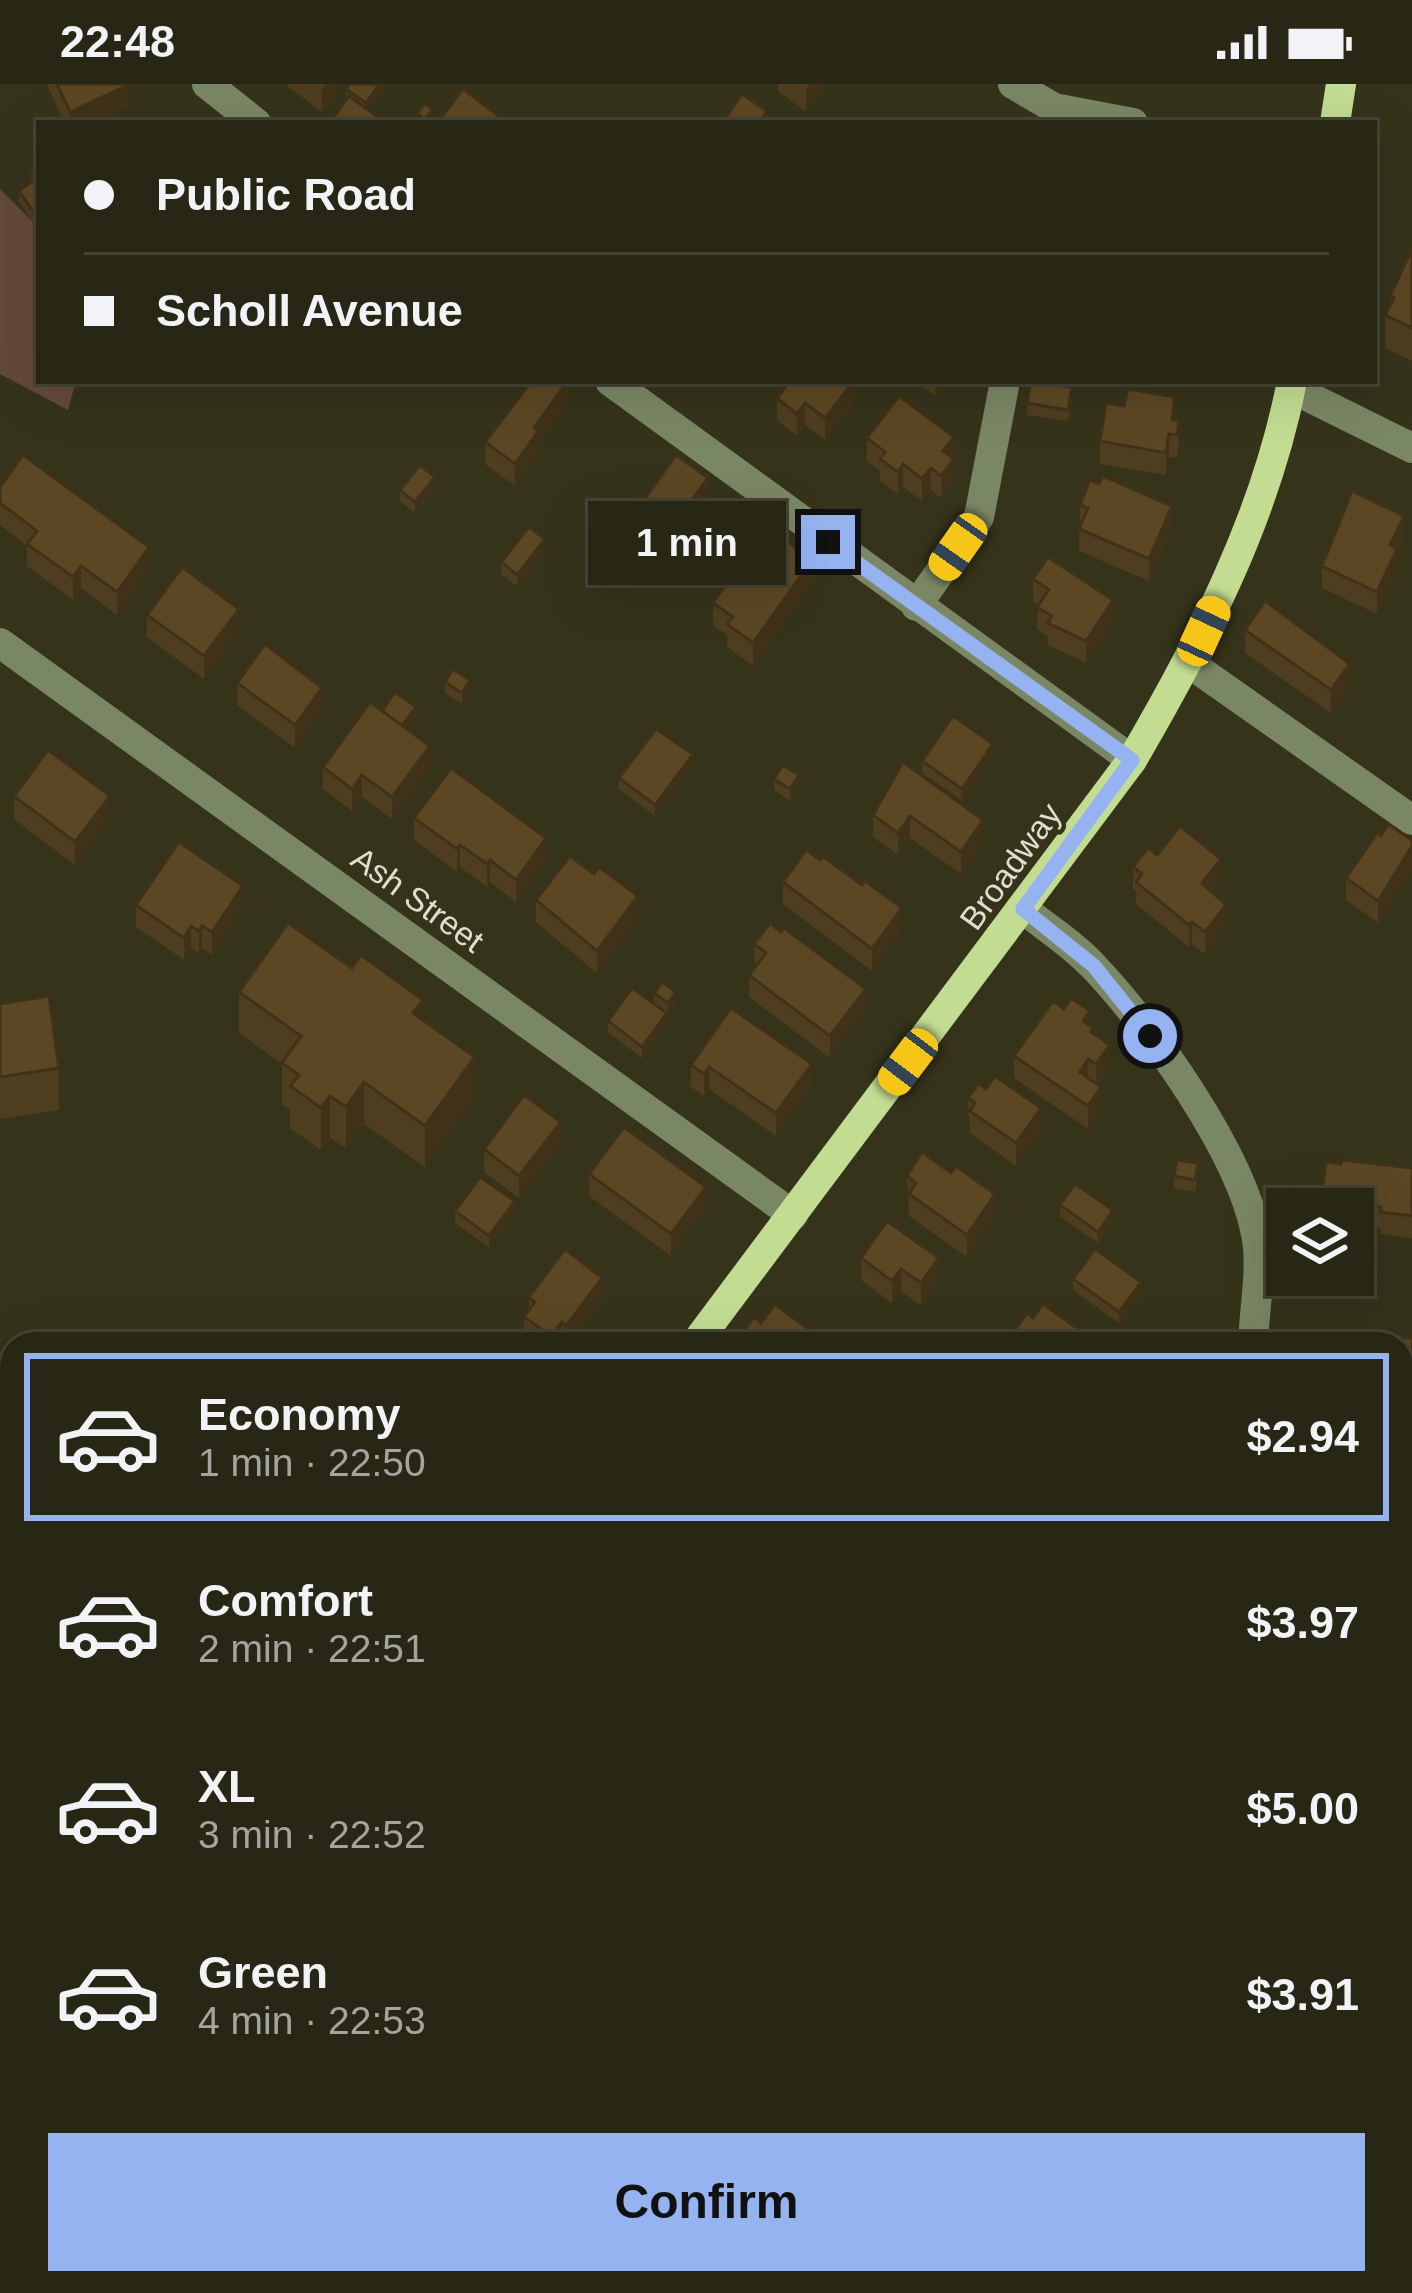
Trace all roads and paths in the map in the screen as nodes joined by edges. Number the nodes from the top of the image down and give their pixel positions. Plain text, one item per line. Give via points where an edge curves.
1 (207, 84) edge
2 (1341, 84) edge
3 (1035, 99) edge
4 (252, 120) edge
5 (1121, 120) edge
6 (1335, 120) edge
7 (614, 384) edge
8 (1005, 384) edge
9 (1292, 385) edge
10 (1412, 448) edge
11 (916, 606) junction
12 (0, 643) edge
13 (1189, 663) junction
14 (1132, 760) junction
15 (1412, 820) edge
16 (1023, 909) junction
17 (793, 1215) junction
18 (704, 1332) edge
19 (1254, 1332) edge

1 - 4 street
2 - 6 main road
3 - 5 street
7 - 11 street
8 - 11 street via 979,517
9 - 10 street
9 - 13 main road, Broadway via 1233,568
11 - 14 street
12 - 17 street, Ash Street
13 - 14 main road, Broadway
13 - 15 street
14 - 16 main road, Broadway
16 - 17 main road, Broadway
16 - 19 street via 1105,979 1213,1132 1258,1239
17 - 18 main road, Broadway

